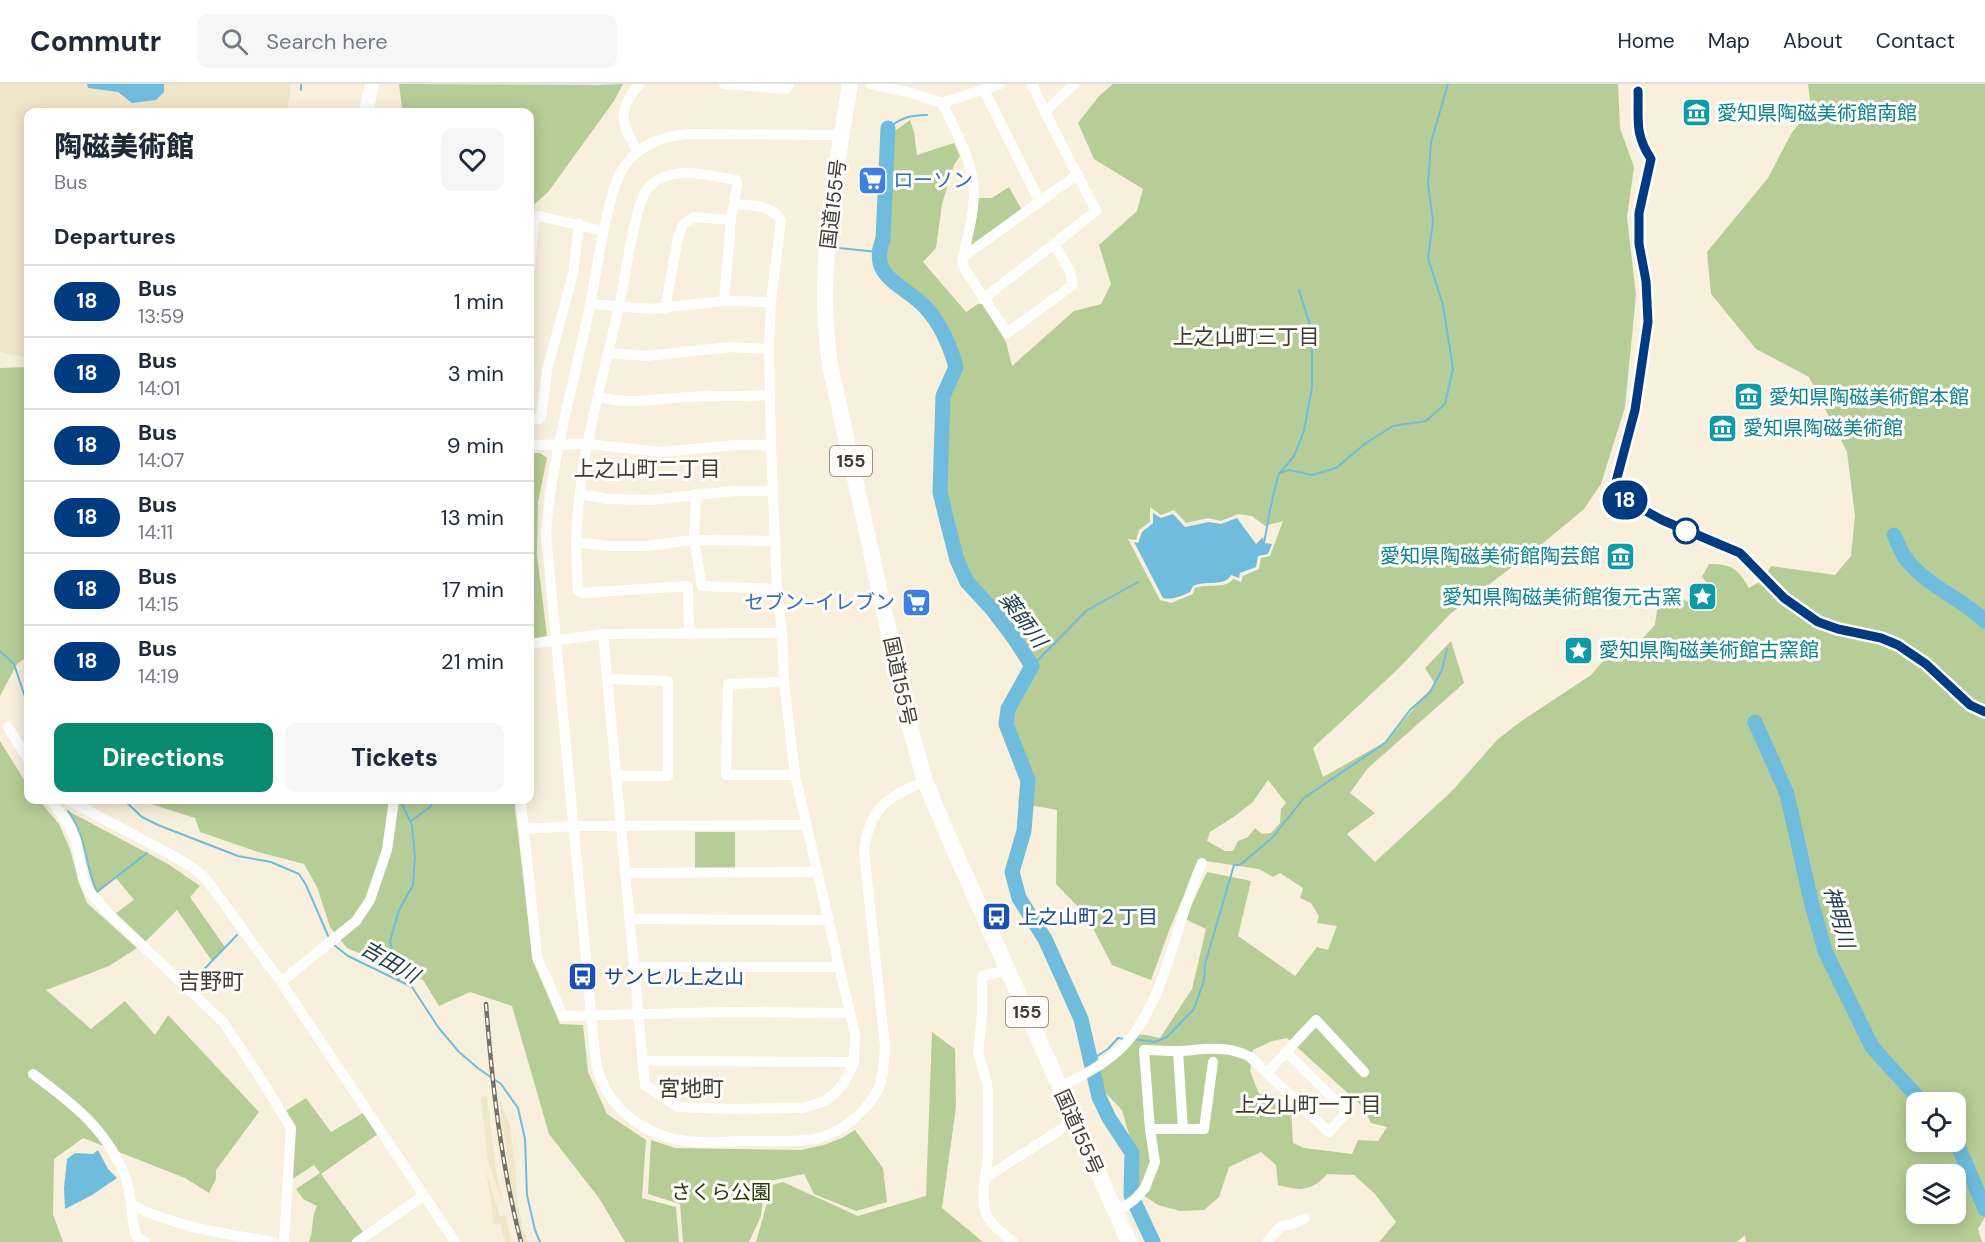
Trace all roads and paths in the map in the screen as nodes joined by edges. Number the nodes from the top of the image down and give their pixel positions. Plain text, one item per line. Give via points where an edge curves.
1 (372, 84) edge
2 (640, 84) edge
3 (724, 84) edge
4 (789, 84) edge
5 (850, 84) edge
6 (872, 84) edge
7 (1000, 84) edge
8 (1032, 84) edge
9 (1074, 84) edge
10 (984, 90) junction
11 (942, 103) junction
12 (367, 108) edge
13 (1045, 112) junction
14 (841, 135) junction
15 (638, 151) junction
16 (1078, 174) junction
17 (1039, 200) junction
18 (735, 204) junction
19 (731, 220) junction
20 (534, 221) edge
21 (579, 224) junction
22 (604, 231) junction
23 (1054, 244) junction
24 (963, 257) junction
25 (983, 299) junction
26 (724, 301) junction
27 (771, 302) junction
28 (590, 304) junction
29 (618, 308) junction
30 (665, 309) junction
31 (769, 348) junction
32 (609, 353) junction
33 (770, 395) junction
34 (598, 397) junction
35 (534, 419) edge
36 (589, 444) junction
37 (534, 445) edge
38 (771, 445) junction
39 (560, 446) junction
40 (773, 490) junction
41 (580, 494) junction
42 (696, 494) junction
43 (694, 540) junction
44 (776, 541) junction
45 (576, 542) junction
46 (1740, 553) dead end
47 (777, 589) junction
48 (782, 633) junction
49 (603, 634) junction
50 (689, 634) junction
51 (555, 640) junction
52 (534, 643) edge
53 (608, 680) junction
54 (783, 682) junction
55 (1985, 712) edge
56 (8, 726) dead end
57 (24, 752) edge
58 (795, 775) junction
59 (616, 776) junction
60 (925, 781) junction
61 (54, 804) edge
62 (75, 804) edge
63 (393, 804) edge
64 (521, 804) edge
65 (805, 825) junction
66 (574, 826) junction
67 (620, 826) junction
68 (524, 829) junction
69 (1202, 863) dead end
70 (816, 872) junction
71 (626, 873) junction
72 (630, 919) junction
73 (827, 920) junction
74 (634, 967) junction
75 (838, 967) junction
76 (1009, 970) junction
77 (281, 982) junction
78 (639, 1013) junction
79 (850, 1013) junction
80 (590, 1015) junction
81 (1178, 1051) junction
82 (1286, 1052) junction
83 (642, 1061) junction
84 (854, 1062) junction
85 (1213, 1062) dead end
86 (1364, 1072) dead end
87 (1268, 1073) junction
88 (33, 1074) dead end
89 (1059, 1087) junction
90 (1074, 1121) junction
91 (1150, 1129) junction
92 (1183, 1129) junction
93 (985, 1178) junction
94 (423, 1196) junction
95 (132, 1205) junction
96 (1116, 1213) junction
97 (1305, 1218) dead end
98 (145, 1242) edge
99 (273, 1242) edge
100 (284, 1242) edge
101 (357, 1242) edge
102 (455, 1242) edge
103 (1013, 1242) edge
104 (1129, 1242) edge
105 (1267, 1242) edge

1 - 12 main road
2 - 15 street via 626,102 623,116 627,135
3 - 4 street via 786,89
5 - 14 highway, 国道155号 / 155
6 - 11 street
7 - 10 street
8 - 13 street
9 - 13 street
10 - 11 street
10 - 17 street
11 - 24 street via 969,163 973,184
13 - 16 street
14 - 15 street via 672,135
14 - 60 highway, 国道155号 / 155 via 826,259 828,355
15 - 22 street via 621,171
16 - 17 street
16 - 23 street via 1096,211
17 - 24 street
18 - 19 street
18 - 27 street via 765,207 781,220
18 - 29 street via 736,180 683,172 653,184 637,212
19 - 26 street
19 - 30 street via 694,217 683,225
20 - 21 street via 539,216
21 - 22 street
21 - 35 street via 573,274 547,370 540,416
22 - 28 street
23 - 25 street
23 - 25 street via 1070,271 1073,285 1007,333
24 - 25 street via 962,265
26 - 27 street
26 - 30 street
27 - 31 street
28 - 29 street
28 - 39 street
29 - 30 street
29 - 32 street
31 - 32 street via 731,347 646,356
31 - 33 street
32 - 34 street
33 - 34 street via 642,402
33 - 38 street
34 - 36 street
36 - 38 street via 651,452
36 - 39 street
36 - 41 street
37 - 39 street
38 - 40 street
39 - 51 street via 546,534
40 - 42 street
40 - 44 street
41 - 42 street via 650,500
41 - 45 street
42 - 43 street
43 - 44 street
43 - 45 street via 646,546
43 - 47 street via 702,586
44 - 47 street
45 - 50 street via 578,591 688,586
46 - 55 street via 1784,598 1818,622 1898,645 1926,664 1970,705
47 - 48 street
48 - 50 street
48 - 54 street
49 - 50 street
49 - 51 street
49 - 53 street
51 - 52 street
51 - 66 street
53 - 59 street
53 - 59 street via 668,681 668,776
54 - 58 street
54 - 58 street via 728,684 726,775
56 - 57 street
58 - 65 street
59 - 67 street
60 - 76 highway, 国道155号 / 155
60 - 80 street via 883,804 866,836 864,851 885,1047 884,1071 878,1088 856,1119 818,1138 788,1141 687,1141 652,1132 617,1106 603,1082
61 - 100 street via 76,840 89,891 223,1022 291,1128
62 - 77 street via 195,869 212,886
63 - 77 street via 387,850 370,900 356,921
64 - 68 street
65 - 67 street
65 - 70 street
66 - 67 street
66 - 68 street
66 - 80 street
67 - 71 street
68 - 80 street via 537,957 563,1016
69 - 89 street via 1156,991 1137,1029 1120,1050 1097,1068
70 - 71 street
70 - 73 street
71 - 72 street
72 - 73 street
72 - 74 street
73 - 75 street
74 - 75 street
74 - 78 street
75 - 79 street
76 - 89 highway, 国道155号 / 155
76 - 93 street via 982,976 978,1052 988,1096
77 - 94 street
78 - 79 street
78 - 80 street
78 - 83 street
79 - 84 street via 855,1035
81 - 87 street via 1208,1047 1239,1050
81 - 91 street via 1144,1050
81 - 92 street
82 - 86 street via 1316,1020
82 - 87 street
82 - 87 street via 1347,1112 1329,1132
83 - 84 street
83 - 84 street via 645,1085 678,1107 730,1109 803,1108 825,1101 844,1083
85 - 92 street via 1204,1129
88 - 95 street via 91,1121 112,1150
89 - 90 highway, 国道155号 / 155
90 - 93 street
90 - 96 highway, 国道155号 / 155
91 - 92 street
91 - 96 street via 1155,1162 1150,1177 1135,1199
93 - 103 street via 985,1214
94 - 101 street
94 - 102 street
95 - 98 street via 136,1236
95 - 99 street via 177,1224
96 - 104 highway, 国道155号 / 155
97 - 105 street via 1281,1227

